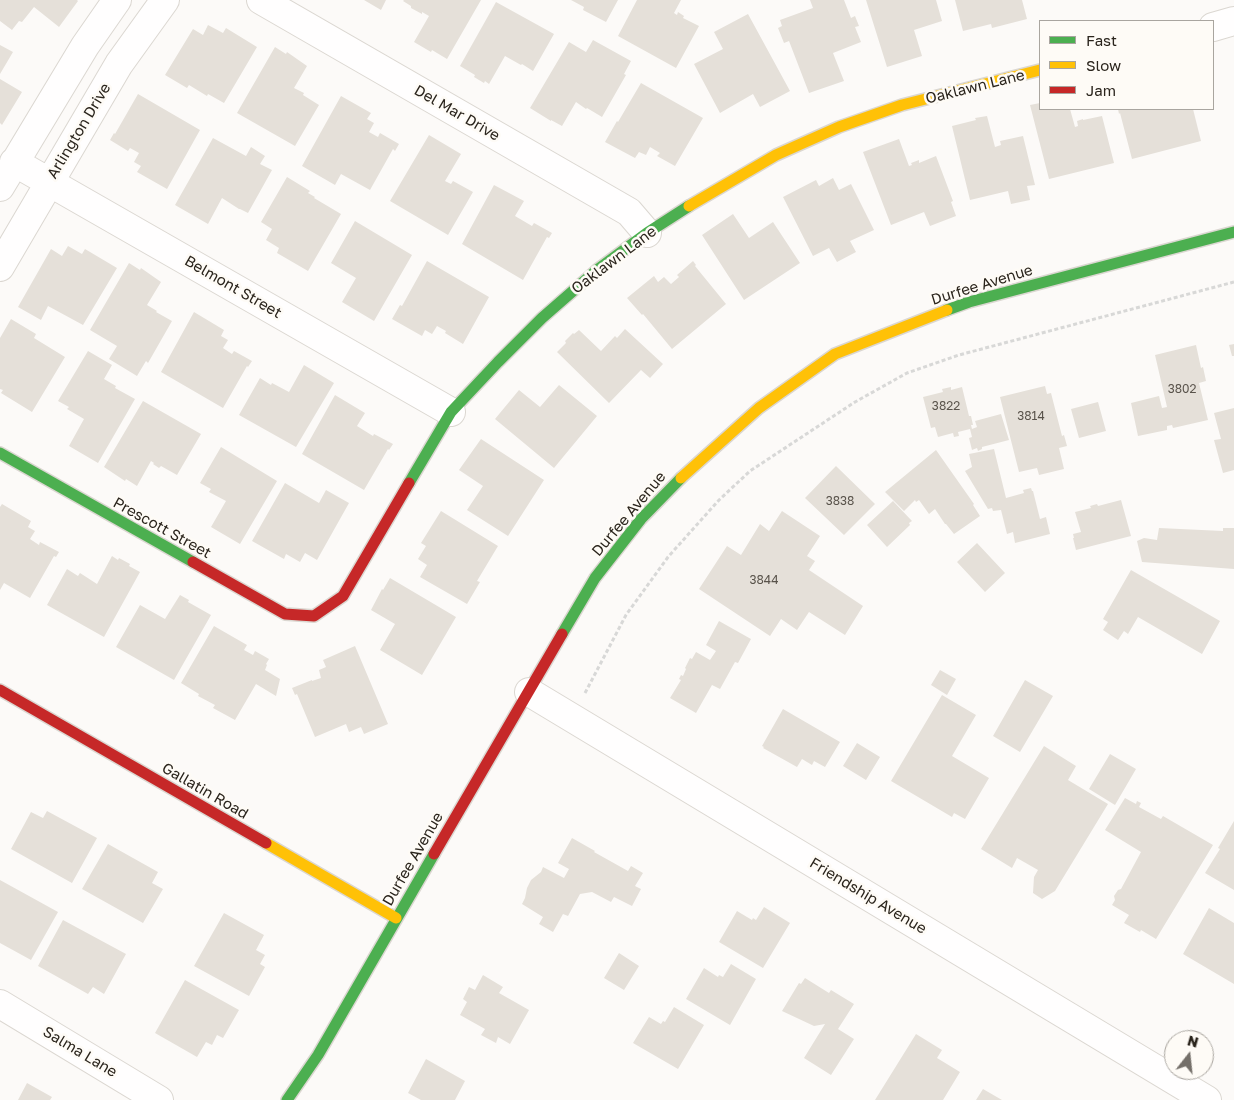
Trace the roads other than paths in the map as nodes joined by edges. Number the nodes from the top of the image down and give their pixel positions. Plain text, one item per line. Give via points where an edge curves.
1 (117, 0) edge
2 (165, 0) edge
3 (260, 0) edge
4 (1229, 0) edge
5 (1234, 17) edge
6 (1234, 21) edge
7 (1214, 27) edge
8 (1039, 70) edge
9 (14, 162) junction
10 (49, 182) junction
11 (0, 187) edge
12 (1234, 232) edge
13 (647, 233) junction
14 (0, 267) edge
15 (452, 412) junction
16 (0, 453) edge
17 (314, 616) joint
18 (0, 690) edge
19 (529, 692) junction
20 (396, 918) junction
21 (0, 1004) edge
22 (159, 1100) edge
23 (287, 1100) edge
24 (1207, 1100) edge

1 - 9 street
2 - 10 street, Arlington Drive via 119,64
3 - 13 street, Del Mar Drive via 629,212
4 - 5 street
6 - 7 street
8 - 13 street, Oaklawn Lane via 902,105 839,127 776,155
9 - 10 street, Belmont Street
9 - 11 street
10 - 14 street, Arlington Drive
10 - 15 street, Belmont Street
12 - 19 street, Durfee Avenue via 969,302 835,354 759,408 685,473 641,519 595,578
13 - 15 street, Oaklawn Lane via 597,270 542,318
15 - 17 street, Oaklawn Lane via 343,596
16 - 17 street, Prescott Street via 285,614
18 - 20 street, Gallatin Road
19 - 20 street, Durfee Avenue
19 - 24 street, Friendship Avenue
20 - 23 street, Durfee Avenue via 318,1055
21 - 22 street, Salma Lane

